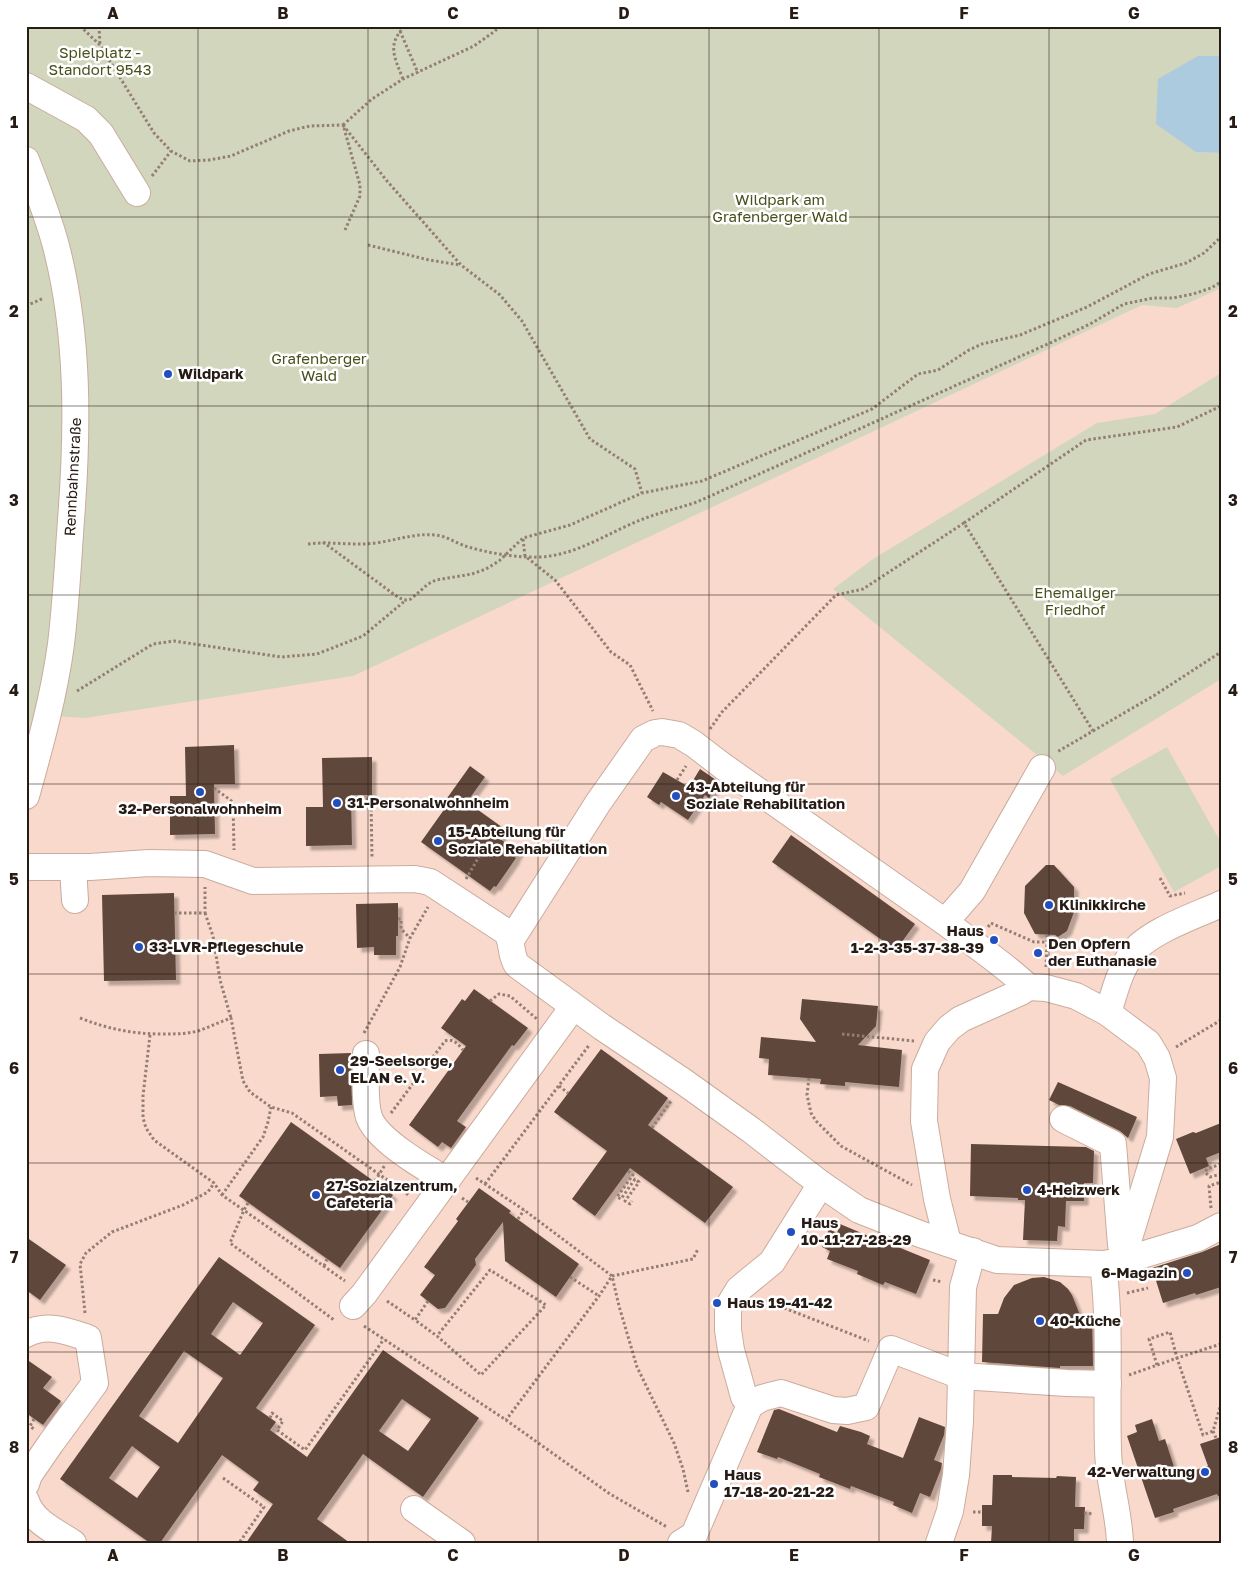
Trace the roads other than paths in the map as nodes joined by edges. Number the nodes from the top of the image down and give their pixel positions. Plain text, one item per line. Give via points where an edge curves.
1 (26, 86) edge
2 (26, 160) edge
3 (137, 193) road end
4 (1042, 768) road end
5 (26, 796) edge
6 (26, 867) edge
7 (73, 867) junction
8 (75, 900) dead end
9 (1221, 904) edge
10 (945, 922) junction
11 (511, 940) junction
12 (1028, 986) junction
13 (573, 1007) junction
14 (1108, 1013) junction
15 (366, 1054) road end
16 (1063, 1119) dead end
17 (452, 1172) junction
18 (821, 1184) junction
19 (1217, 1228) edge
20 (948, 1243) junction
21 (973, 1251) junction
22 (1112, 1262) junction
23 (357, 1307) road end
24 (26, 1334) edge
25 (961, 1376) junction
26 (1108, 1380) junction
27 (750, 1405) junction
28 (26, 1484) edge
29 (26, 1500) edge
30 (414, 1509) dead end
31 (684, 1541) edge
32 (73, 1543) edge
33 (462, 1543) edge
34 (940, 1543) edge
35 (1120, 1543) edge

1 - 3 street via 86,119 101,134
2 - 5 street, Rennbahnstraße via 56,247 68,307 76,382 75,469 60,646
4 - 10 street via 972,891
6 - 7 street
7 - 8 street
7 - 11 street via 205,864 261,882 415,879 430,882 447,892 505,931
9 - 14 street via 1141,943 1124,968
10 - 11 street via 698,747 679,735 662,732 643,739
10 - 12 street
11 - 13 street via 510,951 516,965
12 - 14 street via 1076,996
12 - 20 street via 949,1028 925,1069 924,1121
13 - 17 street
13 - 18 street via 752,1130
14 - 22 street via 1148,1043 1163,1078 1160,1138
15 - 17 street via 368,1109 377,1131 409,1158
16 - 22 street via 1113,1144
17 - 23 street
18 - 20 street via 859,1210
18 - 27 street via 772,1262 739,1289 730,1304 728,1330 731,1350 744,1397
19 - 22 street via 1198,1238
20 - 21 street
21 - 22 street via 997,1260
21 - 25 street via 963,1287
22 - 26 street via 1107,1297
24 - 28 street via 48,1328 88,1338 95,1383 29,1475
25 - 26 street via 1067,1383
25 - 27 street via 891,1349 866,1407 833,1410 781,1393
25 - 34 street via 956,1475
26 - 35 street via 1109,1472
27 - 31 street via 694,1535
29 - 32 street via 36,1519
30 - 33 street

